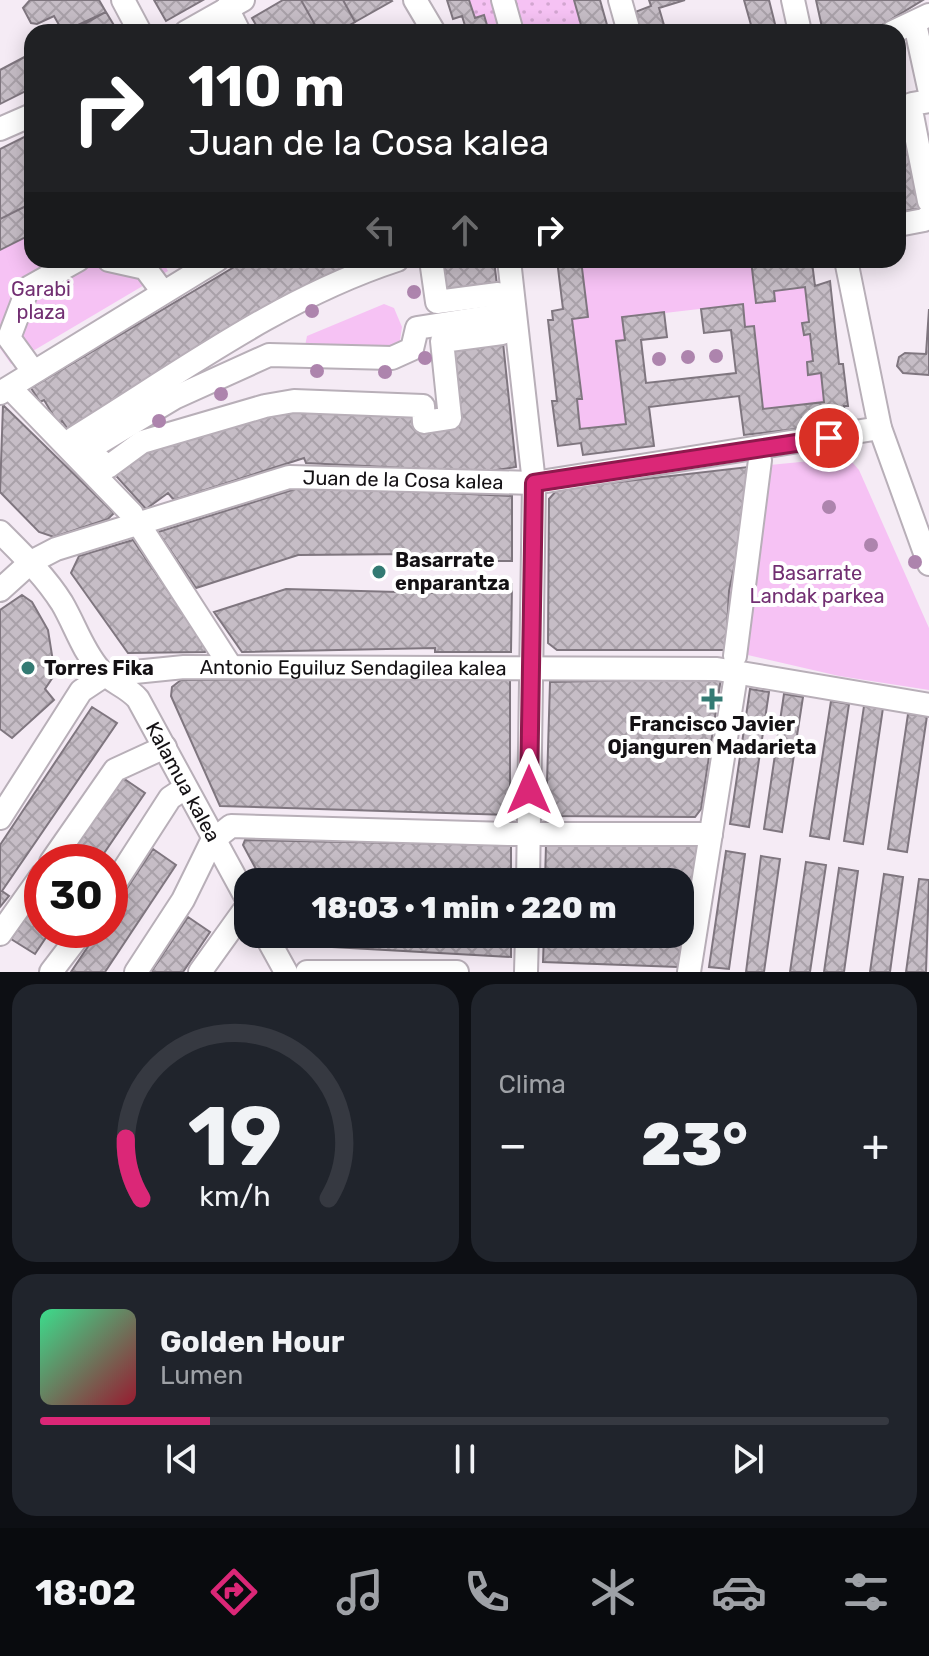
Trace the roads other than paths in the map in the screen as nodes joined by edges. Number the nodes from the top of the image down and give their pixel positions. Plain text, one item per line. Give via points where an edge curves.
1 (123, 0) edge
2 (415, 0) edge
3 (503, 0) edge
4 (620, 0) edge
5 (793, 0) edge
6 (235, 4) edge
7 (136, 24) edge
8 (200, 24) edge
9 (238, 24) edge
10 (429, 24) edge
11 (510, 24) edge
12 (627, 24) edge
13 (798, 24) edge
14 (912, 24) edge
15 (929, 88) edge
16 (929, 101) edge
17 (24, 118) edge
18 (0, 129) edge
19 (929, 201) edge
20 (929, 216) edge
21 (906, 223) edge
22 (64, 268) edge
23 (145, 268) edge
24 (204, 268) edge
25 (373, 268) edge
26 (432, 268) edge
27 (510, 268) edge
28 (848, 268) edge
29 (163, 292) junction
30 (504, 314) junction
31 (33, 371) junction
32 (8, 393) edge
33 (880, 428) junction
34 (82, 454) junction
35 (760, 460) dead end
36 (534, 483) junction
37 (135, 519) junction
38 (0, 532) edge
39 (925, 540) edge
40 (31, 562) junction
41 (929, 564) edge
42 (0, 590) edge
43 (68, 617) junction
44 (735, 665) junction
45 (530, 666) junction
46 (231, 667) junction
47 (105, 675) junction
48 (78, 695) junction
49 (929, 705) edge
50 (165, 747) junction
51 (178, 793) junction
52 (0, 818) edge
53 (529, 834) junction
54 (711, 834) junction
55 (212, 841) junction
56 (64, 844) edge
57 (126, 844) edge
58 (200, 862) junction
59 (128, 865) edge
60 (528, 868) edge
61 (234, 879) edge
62 (24, 900) edge
63 (234, 923) edge
64 (0, 934) edge
65 (54, 948) edge
66 (69, 948) edge
67 (273, 948) edge
68 (527, 948) edge
69 (36, 972) edge
70 (51, 972) edge
71 (119, 972) edge
72 (136, 972) edge
73 (200, 972) edge
74 (286, 972) edge
75 (307, 972) edge
76 (457, 972) edge
77 (526, 972) edge
78 (689, 972) edge

1 - 7 street
2 - 10 street
3 - 11 street
4 - 12 street
5 - 13 street
6 - 8 street
6 - 9 street
14 - 15 street
16 - 19 street via 912,104 911,110
17 - 18 street
20 - 21 street
22 - 31 street via 28,288 9,338
23 - 29 street
24 - 29 street
25 - 34 street via 279,311 74,438
26 - 30 street via 437,302 498,294
27 - 36 street
28 - 33 street
29 - 31 street
30 - 34 street via 417,328 412,349 392,358 269,355 174,398
30 - 34 street via 502,333 442,341 450,418 424,422 423,406 294,401 142,442 108,467
31 - 32 street
32 - 34 street
33 - 36 street, Juan de la Cosa kalea
33 - 39 street
34 - 37 street
35 - 44 street
36 - 37 street, Juan de la Cosa kalea via 289,477
36 - 45 street
37 - 40 street, Juan de la Cosa kalea
37 - 46 street
38 - 40 street, Kalamua kalea
39 - 41 street
40 - 42 street, Juan de la Cosa kalea
40 - 43 street, Kalamua kalea
43 - 47 street, Kalamua kalea
43 - 48 street
44 - 45 street, Antonio Eguiluz Sendagilea kalea
44 - 49 street, Antonio Eguiluz Sendagilea kalea
44 - 54 street
45 - 46 street, Antonio Eguiluz Sendagilea kalea
45 - 53 street
46 - 47 street, Antonio Eguiluz Sendagilea kalea
47 - 48 street, Antonio Eguiluz Sendagilea kalea
47 - 50 street, Kalamua kalea via 138,699
48 - 52 street
50 - 51 street, Kalamua kalea
50 - 56 street via 115,770
51 - 55 street, Kalamua kalea
51 - 57 street via 153,805
51 - 59 street
53 - 54 street
53 - 55 street via 231,826
53 - 60 street
54 - 78 street
55 - 58 street
55 - 61 street, Kalamua kalea
58 - 71 street via 180,878
58 - 72 street via 183,900
62 - 64 street
63 - 73 street
65 - 69 street
66 - 70 street
67 - 74 street
68 - 77 street
75 - 76 street

